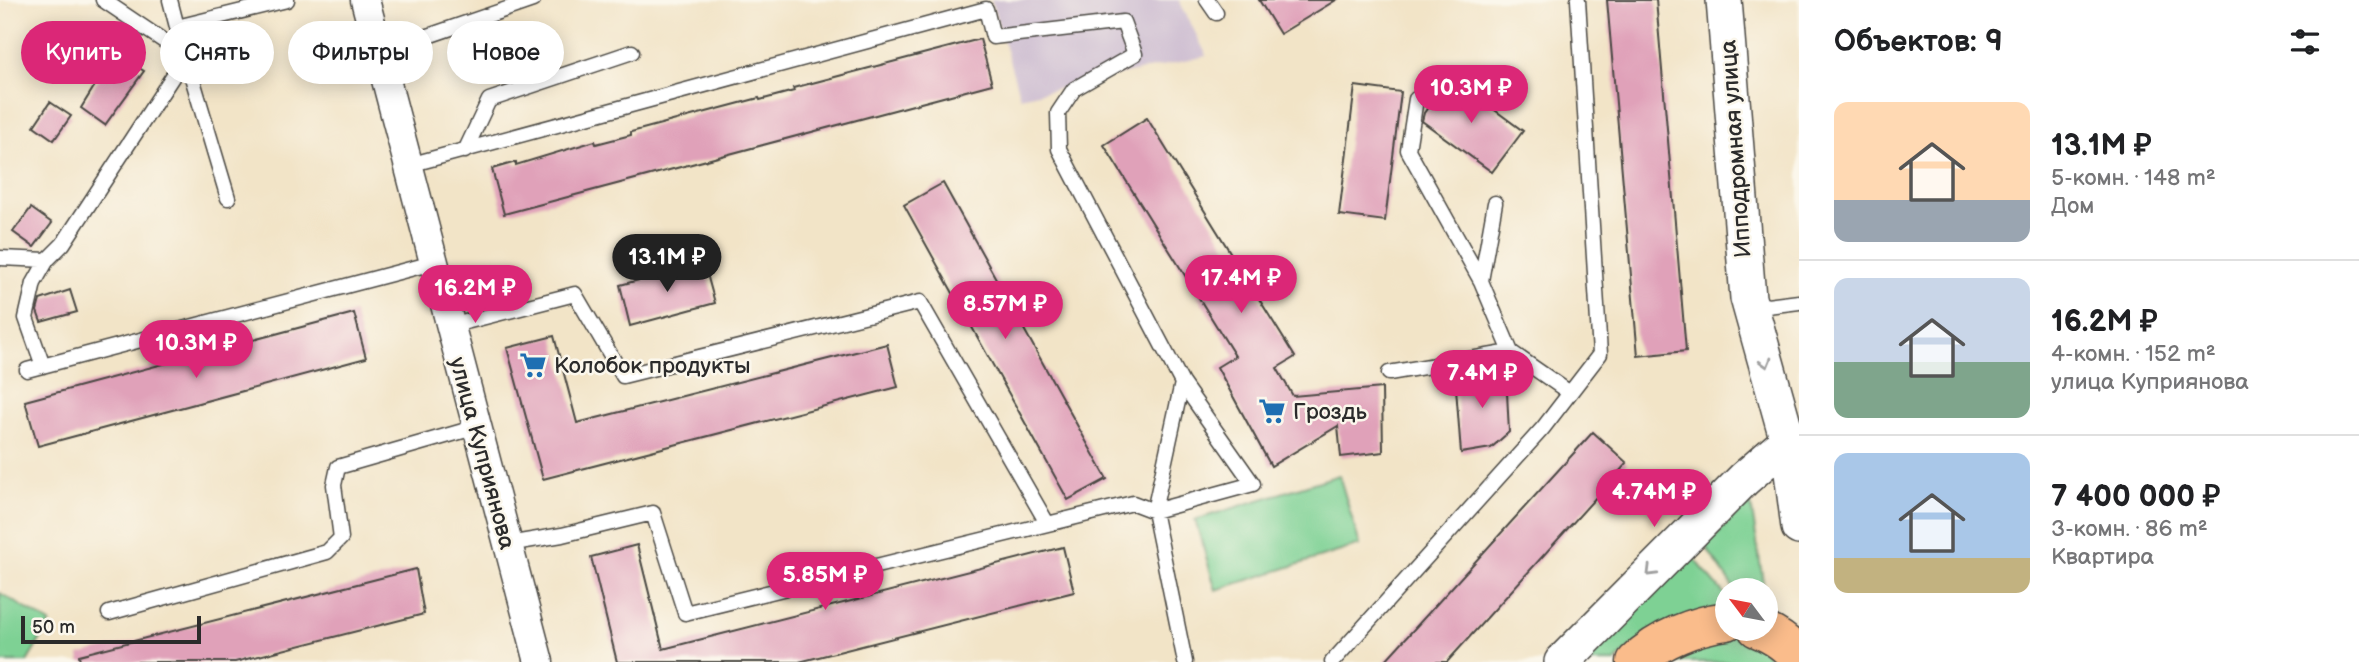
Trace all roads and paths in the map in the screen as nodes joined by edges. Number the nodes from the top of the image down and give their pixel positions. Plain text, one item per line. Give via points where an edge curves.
1 (103, 0) edge
2 (170, 0) edge
3 (287, 0) edge
4 (365, 0) edge
5 (533, 0) edge
6 (1207, 0) edge
7 (1578, 0) edge
8 (1724, 0) edge
9 (985, 4) edge
10 (1216, 13) dead end
11 (175, 21) edge
12 (201, 21) edge
13 (370, 21) edge
14 (433, 34) edge
15 (160, 38) edge
16 (632, 52) dead end
17 (168, 84) edge
18 (194, 84) edge
19 (387, 84) edge
20 (1416, 99) dead end
21 (465, 151) junction
22 (409, 165) junction
23 (228, 198) dead end
24 (1495, 203) dead end
25 (0, 258) edge
26 (47, 260) junction
27 (433, 263) junction
28 (1481, 281) junction
29 (1748, 298) junction
30 (1799, 302) edge
31 (450, 326) junction
32 (1511, 352) junction
33 (43, 366) junction
34 (27, 370) dead end
35 (1389, 373) dead end
36 (1182, 383) junction
37 (1799, 383) edge
38 (1570, 393) junction
39 (477, 427) junction
40 (1794, 440) edge
41 (1154, 511) junction
42 (1047, 523) junction
43 (1799, 527) edge
44 (508, 544) junction
45 (109, 613) dead end
46 (1715, 623) edge
47 (1778, 639) edge
48 (1799, 660) edge
49 (539, 662) edge
50 (1185, 662) edge
51 (1332, 662) edge
52 (1562, 662) edge
53 (1636, 662) edge

1 - 15 lane
2 - 11 lane
3 - 12 lane
4 - 13 street, улица Куприянова
5 - 14 lane
6 - 10 lane
7 - 38 lane via 1600,354
8 - 29 street, Ипподромная улица
9 - 21 lane
9 - 36 lane via 993,37 1123,22 1135,54 1074,89 1058,113 1059,149
16 - 21 lane via 488,100
17 - 26 lane via 63,244
18 - 23 lane
19 - 22 street, улица Куприянова
20 - 28 lane via 1408,150
21 - 22 lane
22 - 27 street, улица Куприянова
24 - 28 lane
25 - 26 lane
26 - 33 lane via 34,283 26,318
27 - 31 street, улица Куприянова
27 - 33 lane
28 - 32 lane
29 - 30 lane via 1767,306
29 -> 40 street, Ипподромная улица
31 - 39 street, улица Куприянова
31 - 42 lane via 575,294 623,376 920,302
32 - 35 lane
32 - 38 lane
33 - 34 lane
36 - 41 lane
36 - 41 lane via 1254,484
37 - 40 street
38 - 51 lane
39 - 44 street, улица Куприянова
39 - 45 lane via 338,467 334,485 341,538 327,552
40 - 43 street
40 -> 52 street via 1745,479
41 - 42 lane via 1133,503
41 - 50 lane
42 - 44 lane via 685,613 653,513
44 - 49 street, улица Куприянова
46 - 53 main road via 1674,637
47 - 48 main road

